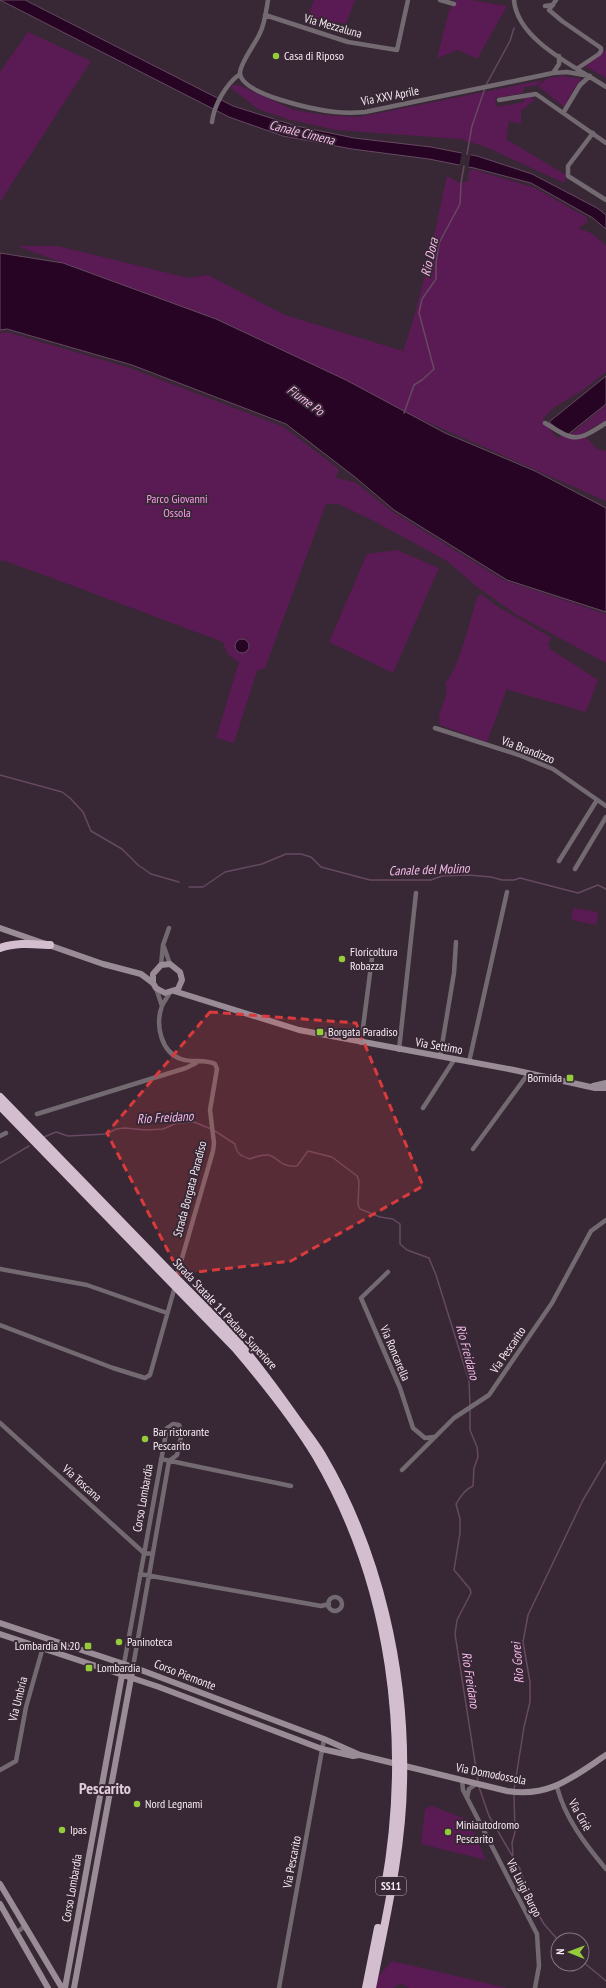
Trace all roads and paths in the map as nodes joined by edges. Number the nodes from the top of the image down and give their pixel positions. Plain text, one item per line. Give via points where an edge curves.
1 (268, 0) edge
2 (408, 0) edge
3 (440, 0) edge
4 (514, 0) edge
5 (517, 0) edge
6 (556, 0) edge
7 (454, 4) dead end
8 (552, 5) junction
9 (545, 6) dead end
10 (516, 10) junction
11 (265, 16) junction
12 (559, 56) junction
13 (578, 68) junction
14 (553, 73) junction
15 (240, 74) junction
16 (590, 76) junction
17 (606, 87) edge
18 (499, 100) dead end
19 (565, 110) dead end
20 (212, 122) dead end
21 (593, 133) junction
22 (606, 142) edge
23 (606, 200) edge
24 (545, 423) dead end
25 (606, 423) edge
26 (435, 728) dead end
27 (597, 800) junction
28 (606, 806) edge
29 (606, 817) edge
30 (559, 861) dead end
31 (575, 869) dead end
32 (507, 892) dead end
33 (416, 893) dead end
34 (0, 928) edge
35 (169, 928) dead end
36 (456, 942) dead end
37 (50, 945) junction
38 (163, 946) junction
39 (0, 948) edge
40 (372, 958) dead end
41 (170, 964) junction
42 (161, 965) junction
43 (155, 970) junction
44 (141, 974) junction
45 (180, 984) junction
46 (155, 986) junction
47 (172, 992) junction
48 (191, 996) junction
49 (162, 1006) junction
50 (361, 1043) junction
51 (399, 1050) junction
52 (440, 1057) junction
53 (182, 1060) junction
54 (454, 1060) junction
55 (469, 1062) junction
56 (196, 1063) junction
57 (182, 1069) junction
58 (528, 1074) junction
59 (606, 1082) edge
60 (591, 1086) junction
61 (606, 1088) edge
62 (0, 1096) edge
63 (0, 1106) edge
64 (423, 1108) dead end
65 (37, 1114) dead end
66 (6, 1133) dead end
67 (0, 1136) edge
68 (473, 1150) dead end
69 (606, 1220) edge
70 (0, 1269) edge
71 (178, 1272) dead end
72 (388, 1272) dead end
73 (174, 1290) dead end
74 (167, 1313) junction
75 (0, 1325) edge
76 (0, 1423) edge
77 (434, 1438) junction
78 (161, 1459) junction
79 (169, 1461) junction
80 (402, 1470) dead end
81 (291, 1486) dead end
82 (144, 1553) junction
83 (153, 1554) junction
84 (140, 1574) junction
85 (149, 1575) junction
86 (328, 1604) dead end
87 (0, 1623) edge
88 (32, 1633) junction
89 (0, 1634) edge
90 (29, 1643) junction
91 (43, 1647) junction
92 (124, 1664) junction
93 (133, 1667) junction
94 (122, 1675) junction
95 (130, 1678) junction
96 (215, 1698) junction
97 (212, 1708) junction
98 (324, 1739) junction
99 (400, 1746) junction
100 (322, 1749) junction
101 (360, 1755) junction
102 (606, 1755) edge
103 (387, 1762) joint
104 (0, 1770) edge
105 (462, 1780) junction
106 (400, 1783) junction
107 (478, 1784) junction
108 (557, 1787) junction
109 (467, 1798) junction
110 (100, 1800) junction
111 (108, 1801) junction
112 (606, 1869) edge
113 (0, 1884) edge
114 (0, 1904) edge
115 (25, 1926) junction
116 (16, 1933) junction
117 (74, 1940) junction
118 (82, 1942) junction
119 (48, 1988) edge
120 (62, 1988) edge
121 (65, 1988) edge
122 (74, 1988) edge
123 (279, 1988) edge
124 (366, 1988) edge
125 (372, 1988) edge
126 (535, 1988) edge

1 - 11 street
2 - 11 street, Via Mezzaluna via 397,50 348,42
3 - 7 street
4 - 10 street, Via XXV Aprile
5 - 10 street
6 - 8 street
8 - 9 street
8 - 13 street via 549,10 601,48 599,54
10 - 12 street, Via XXV Aprile via 520,20 534,38
11 - 15 street via 261,32
12 - 13 street, Via XXV Aprile
12 - 14 street via 559,64
13 - 16 street, Via XXV Aprile
14 - 15 street, Via XXV Aprile via 373,111 349,113 314,109 279,99 247,85
14 - 16 street, Via XXV Aprile via 567,72
15 - 20 street via 223,94
16 - 17 street, Via XXV Aprile
16 - 19 street via 580,85
18 - 21 street via 536,94
21 - 22 street
21 - 23 street via 568,166 568,176
24 - 25 street via 564,436 577,438
26 - 27 street, Via Brandizzo via 519,755 553,769
27 - 28 street, Via Brandizzo
27 - 30 street
29 - 31 street
32 - 55 street
33 - 51 street
34 - 37 street
35 - 38 street
36 - 52 street via 454,973
37 - 39 highway via 25,943
37 - 44 street via 103,964
38 - 41 street
38 - 42 street
40 - 50 street
41 - 42 street
41 - 45 street via 180,972
42 - 43 street
43 - 44 street
43 - 46 street
44 - 46 street
45 - 47 street
45 - 48 street
46 - 47 street via 165,993
46 - 49 street
47 - 48 street, Via Settimo
47 - 49 street
48 - 50 street, Via Settimo via 299,1030
49 - 53 street, Strada Borgata Paradiso via 160,1032 164,1044 171,1053
50 - 51 street, Via Settimo
51 - 52 street, Via Settimo
52 - 54 street, Via Settimo
53 - 56 street, Strada Borgata Paradiso
53 - 57 street via 185,1063
54 - 55 street, Via Settimo
54 - 64 street
55 - 58 street, Via Settimo
56 - 57 street
56 - 71 street, Strada Borgata Paradiso via 210,1062 215,1064 217,1069 210,1110 213,1151
57 - 65 street
58 - 60 street, Via Settimo
58 - 68 street
59 - 60 street, Via Settimo
60 - 61 street, Via Settimo
62 - 99 highway, Strada Statale 11 Padana Superiore via 239,1343 271,1382 322,1454 362,1539 378,1587 394,1656 399,1693
63 - 99 highway, Strada Statale 11 Padana Superiore via 234,1348 267,1385 316,1456 356,1542 372,1590 385,1642
66 - 67 street
69 - 77 street, Via Pescarito via 591,1231 552,1303 489,1395 454,1418
70 - 74 street via 87,1285
72 - 77 street, Via Roncarella via 361,1298 400,1388 413,1428 425,1438
73 - 74 street
74 - 75 street via 150,1375 145,1378
76 - 82 street, Via Toscana
77 - 80 street, Via Pescarito
78 - 79 street
78 - 79 street, Corso Lombardia via 167,1428 173,1424 179,1425 182,1432 177,1455
78 - 82 street, Corso Lombardia
79 - 81 street
79 - 83 street, Corso Lombardia
82 - 83 street
82 - 84 street, Corso Lombardia
83 - 85 street, Corso Lombardia
84 - 85 street
84 - 92 street, Corso Lombardia
85 - 86 street via 322,1606
85 - 93 street, Corso Lombardia
87 - 88 street, Corso Piemonte
88 - 90 street
88 - 92 street, Corso Piemonte
89 - 90 street, Corso Piemonte
90 - 91 street, Corso Piemonte
91 - 94 street, Corso Piemonte
91 - 104 street, Via Umbria via 26,1707 16,1761
92 - 93 street, Corso Piemonte
92 - 94 street, Corso Lombardia
93 - 95 street, Corso Lombardia
93 - 96 street, Corso Piemonte
94 - 95 street, Corso Piemonte
94 - 110 street, Corso Lombardia
95 - 97 street, Corso Piemonte
95 - 111 street, Corso Lombardia
96 - 97 street
96 - 98 street, Corso Piemonte
97 - 100 street, Corso Piemonte
98 - 100 street, Via Pescarito
98 - 101 street, Corso Piemonte
99 - 106 highway, Strada Statale 11 Padana Superiore
100 - 101 street, Corso Piemonte via 353,1756
100 - 123 street, Via Pescarito
101 - 103 street, Corso Piemonte
102 - 108 street, Via Domodossola
103 - 105 street, Via Domodossola
105 - 107 street, Via Domodossola
105 - 109 street, Via Luigi Burgo
106 - 124 highway, Strada Statale 11 Padana Superiore / SS11 via 390,1861
106 - 125 highway, Strada Statale 11 Padana Superiore / SS11 via 396,1862
107 - 108 street, Via Domodossola via 517,1793 531,1793
107 - 109 street via 469,1789
108 - 112 street, Via Ciriè via 564,1809 574,1826
109 - 126 street, Via Luigi Burgo via 537,1934 539,1966
110 - 111 street
110 - 117 street, Corso Lombardia
111 - 118 street, Corso Lombardia
113 - 115 street
114 - 116 street
115 - 116 street
115 - 120 street
116 - 119 street
117 - 118 street
117 - 121 street, Corso Lombardia
118 - 122 street, Corso Lombardia

